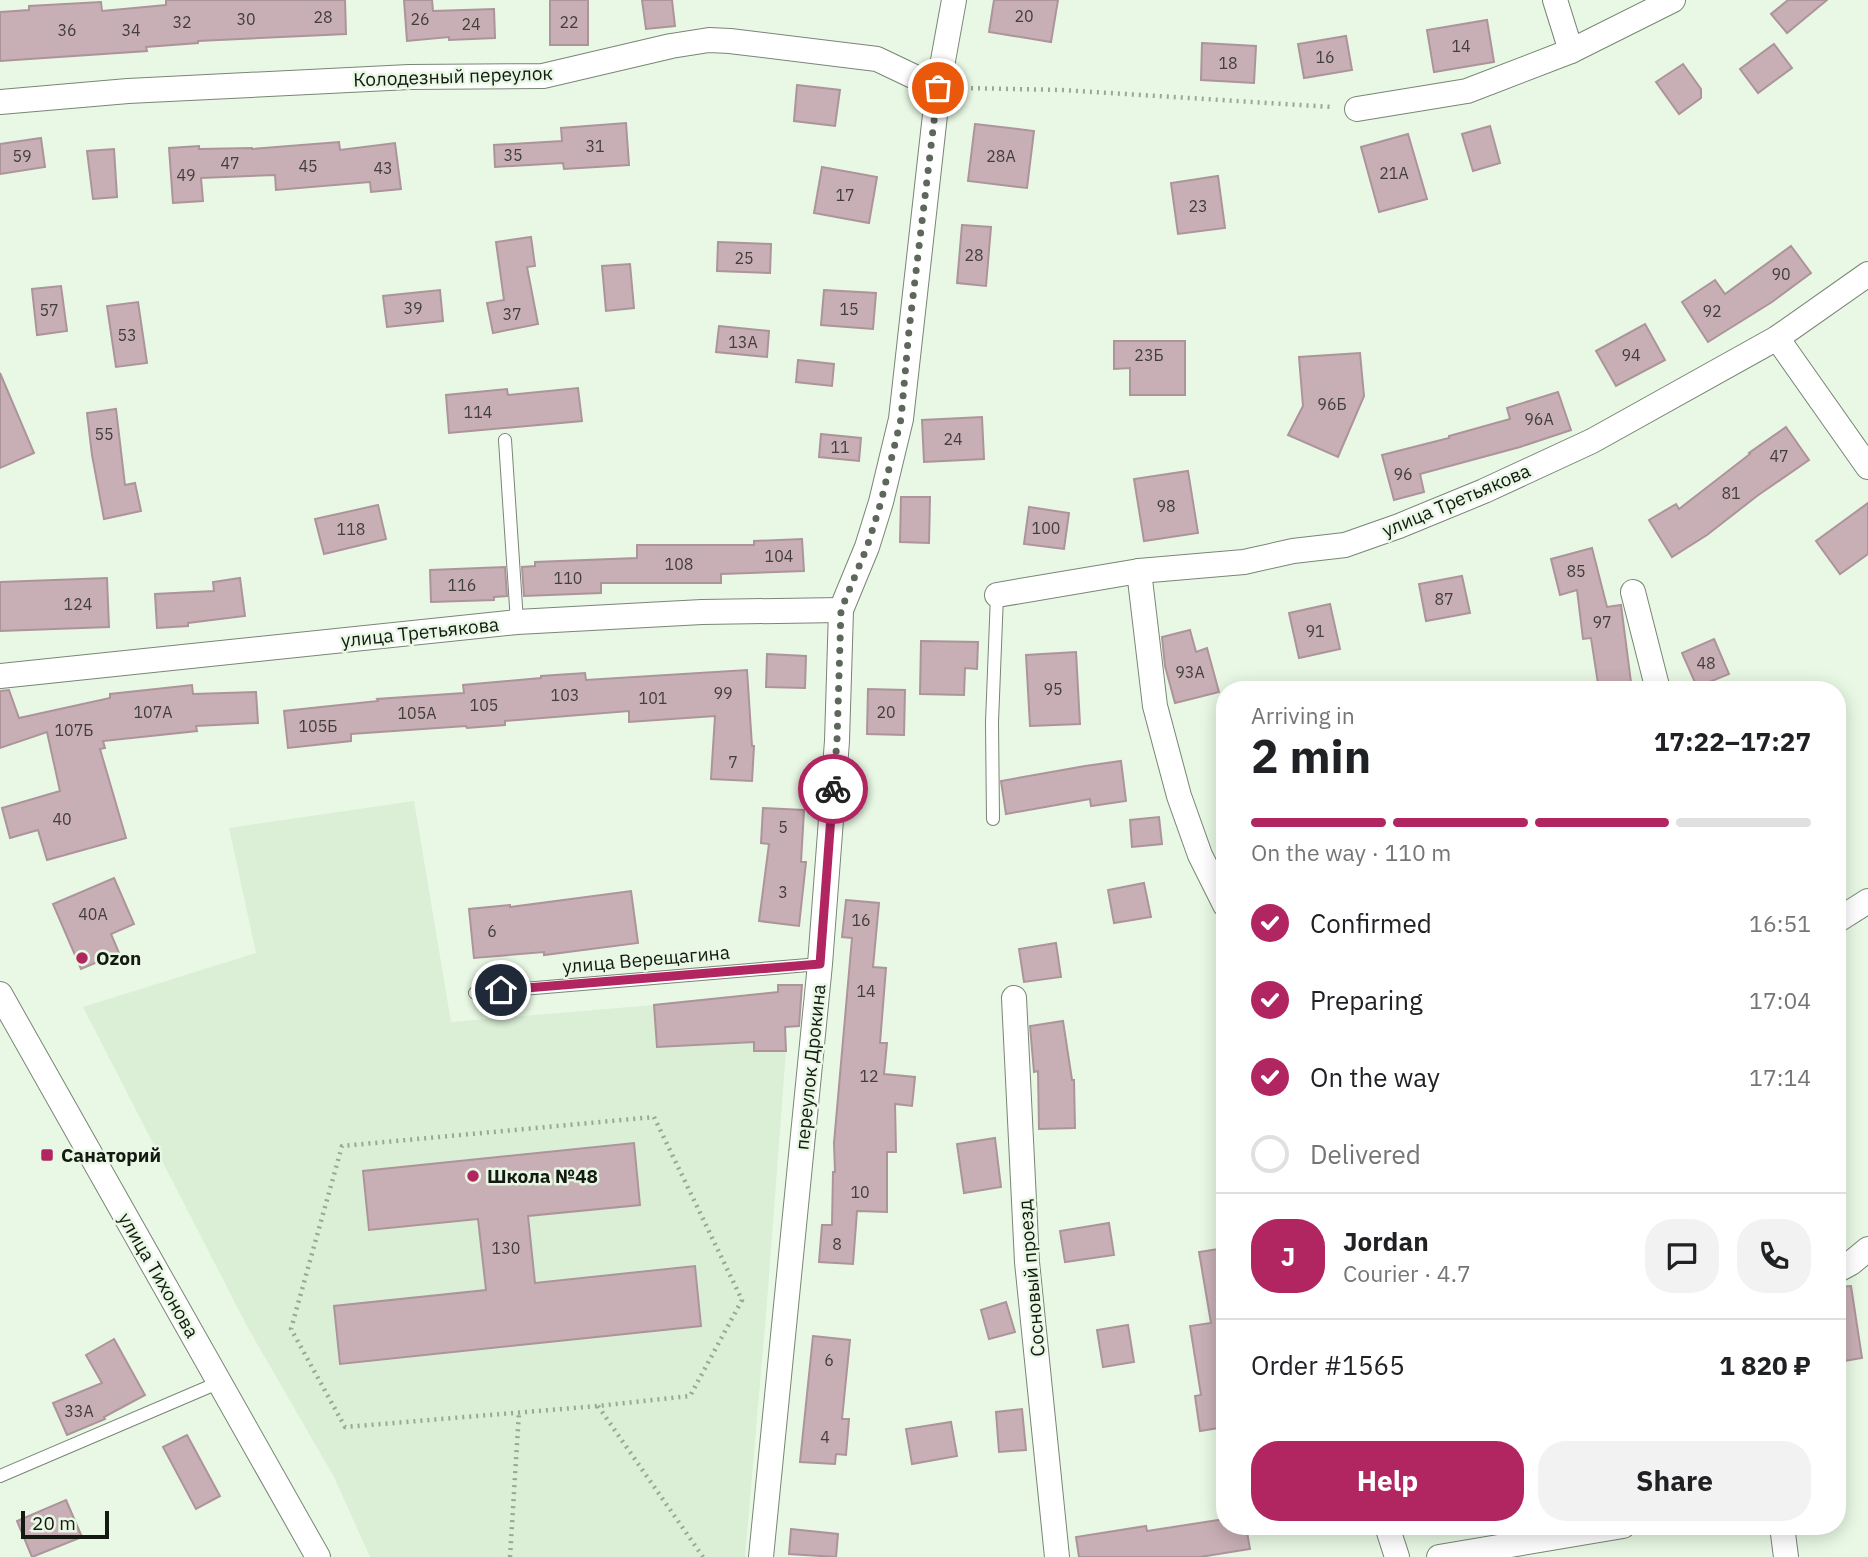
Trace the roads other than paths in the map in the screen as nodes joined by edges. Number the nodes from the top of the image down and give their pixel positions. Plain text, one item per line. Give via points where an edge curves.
1 (954, 0) edge
2 (1555, 0) edge
3 (1673, 0) edge
4 (1570, 51) junction
5 (938, 88) junction
6 (0, 102) edge
7 (1357, 109) road end
8 (1868, 274) edge
9 (1777, 338) junction
10 (505, 440) dead end
11 (1868, 467) edge
12 (1139, 571) junction
13 (1633, 592) dead end
14 (997, 595) joint
15 (841, 610) junction
16 (517, 622) junction
17 (0, 676) edge
18 (1656, 681) edge
19 (993, 819) dead end
20 (1216, 887) edge
21 (1868, 901) edge
22 (1846, 915) edge
23 (820, 964) junction
24 (475, 993) dead end
25 (0, 994) edge
26 (1014, 998) dead end
27 (1868, 1249) edge
28 (1846, 1266) edge
29 (220, 1382) junction
30 (0, 1476) edge
31 (1390, 1535) edge
32 (1572, 1535) edge
33 (1783, 1535) edge
34 (1453, 1556) edge
35 (318, 1557) edge
36 (761, 1557) edge
37 (1056, 1557) edge
38 (1397, 1557) edge
39 (1786, 1557) edge

1 - 5 street, переулок Дрокина
2 - 4 street
3 - 4 street
4 - 7 street via 1467,91
5 - 6 street, Колодезный переулок via 877,59 709,40 543,76 409,77
5 - 15 street, переулок Дрокина via 901,419 878,513
8 - 9 street, улица Третьякова
9 - 11 street
9 - 12 street, улица Третьякова via 1592,441 1399,526 1345,545 1244,562
10 - 16 lane
12 - 14 street, улица Третьякова
12 - 20 street via 1156,706 1179,796
13 - 18 street
14 - 19 lane
15 - 16 street, улица Третьякова
15 - 23 street, переулок Дрокина via 837,741
16 - 17 street, улица Третьякова
21 - 22 street
23 - 24 lane, улица Верещагина
23 - 36 street, переулок Дрокина
25 - 29 street, улица Тихонова
26 - 37 street, Сосновый проезд via 1027,1262
27 - 28 street
29 - 30 lane
29 - 35 street, улица Тихонова
31 - 38 street
32 - 34 street
33 - 39 street

